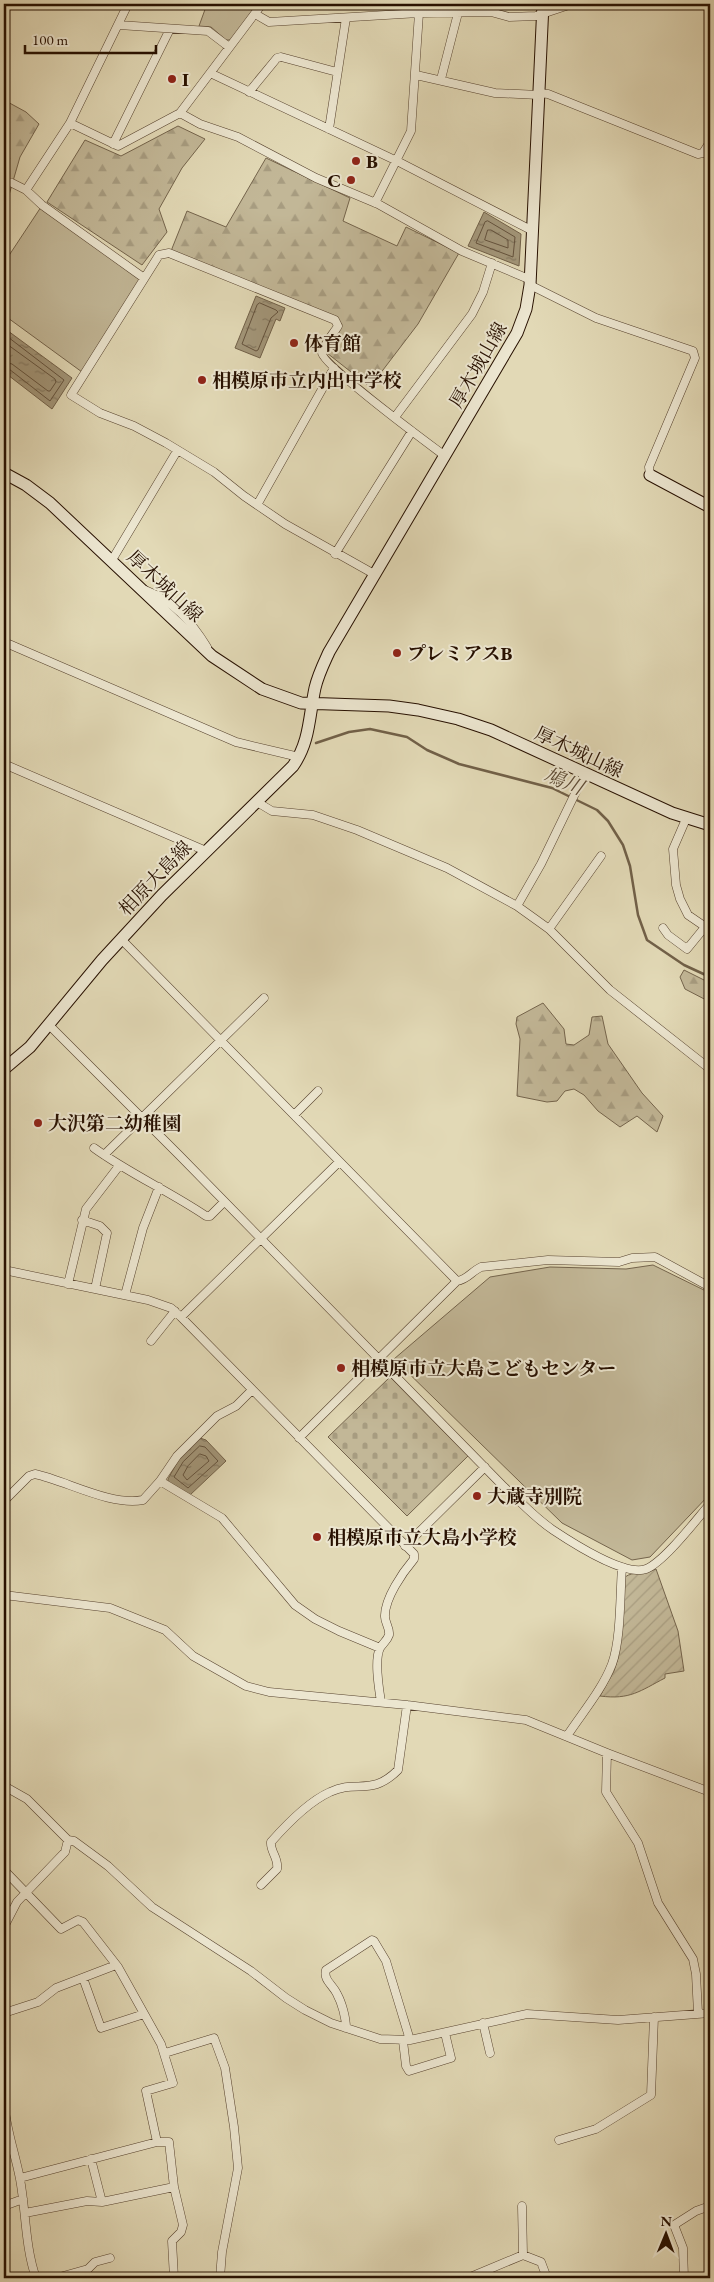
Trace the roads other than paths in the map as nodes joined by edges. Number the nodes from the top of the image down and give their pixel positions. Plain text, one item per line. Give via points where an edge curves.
1 (128, 4) edge
2 (262, 4) edge
3 (572, 4) edge
4 (542, 9) edge
5 (419, 13) junction
6 (458, 13) junction
7 (255, 14) junction
8 (346, 18) junction
9 (119, 25) junction
10 (170, 29) junction
11 (229, 47) junction
12 (337, 72) junction
13 (210, 73) junction
14 (416, 75) junction
15 (441, 79) junction
16 (249, 92) junction
17 (539, 94) junction
18 (180, 113) junction
19 (70, 123) junction
20 (329, 129) junction
21 (710, 142) edge
22 (113, 144) junction
23 (397, 160) junction
24 (12, 182) dead end
25 (26, 190) junction
26 (375, 203) junction
27 (533, 231) junction
28 (492, 263) junction
29 (144, 278) junction
30 (530, 283) junction
31 (334, 368) junction
32 (394, 417) junction
33 (412, 431) junction
34 (177, 451) junction
35 (445, 456) junction
36 (4, 473) edge
37 (650, 475) joint
38 (258, 505) junction
39 (710, 507) edge
40 (335, 554) junction
41 (112, 560) junction
42 (374, 574) junction
43 (4, 642) edge
44 (312, 704) junction
45 (299, 757) junction
46 (4, 764) edge
47 (585, 773) junction
48 (257, 802) junction
49 (686, 819) junction
50 (710, 825) edge
51 (206, 851) junction
52 (601, 856) dead end
53 (517, 906) junction
54 (663, 928) dead end
55 (549, 929) junction
56 (708, 929) edge
57 (121, 938) junction
58 (264, 998) dead end
59 (49, 1025) junction
60 (221, 1041) junction
61 (4, 1069) edge
62 (710, 1069) edge
63 (318, 1091) dead end
64 (294, 1115) junction
65 (142, 1119) junction
66 (94, 1148) dead end
67 (104, 1155) junction
68 (340, 1162) junction
69 (119, 1166) junction
70 (159, 1187) junction
71 (224, 1202) junction
72 (82, 1220) junction
73 (261, 1240) junction
74 (4, 1270) edge
75 (457, 1281) junction
76 (68, 1284) junction
77 (710, 1287) edge
78 (95, 1289) junction
79 (125, 1295) junction
80 (175, 1311) junction
81 (181, 1317) junction
82 (150, 1341) dead end
83 (378, 1360) junction
84 (252, 1390) junction
85 (299, 1438) junction
86 (485, 1467) junction
87 (160, 1481) junction
88 (4, 1502) edge
89 (710, 1504) edge
90 (405, 1546) junction
91 (622, 1568) junction
92 (4, 1595) edge
93 (380, 1648) junction
94 (381, 1702) junction
95 (407, 1704) junction
96 (567, 1736) junction
97 (607, 1754) junction
98 (4, 1786) edge
99 (710, 1792) edge
100 (68, 1840) junction
101 (4, 1870) edge
102 (261, 1885) dead end
103 (27, 1892) junction
104 (4, 1927) edge
105 (116, 1965) junction
106 (83, 1978) junction
107 (4, 2013) edge
108 (698, 2013) junction
109 (710, 2013) edge
110 (144, 2014) junction
111 (654, 2017) junction
112 (483, 2023) junction
113 (346, 2028) junction
114 (445, 2033) junction
115 (407, 2040) junction
116 (165, 2053) junction
117 (490, 2053) dead end
118 (4, 2103) edge
119 (559, 2140) dead end
120 (157, 2142) junction
121 (92, 2159) junction
122 (20, 2178) junction
123 (174, 2187) junction
124 (23, 2199) junction
125 (102, 2202) junction
126 (4, 2206) edge
127 (522, 2206) dead end
128 (710, 2206) edge
129 (25, 2213) junction
130 (523, 2255) junction
131 (110, 2258) dead end
132 (36, 2278) edge
133 (56, 2278) edge
134 (174, 2278) edge
135 (220, 2278) edge
136 (468, 2278) edge
137 (547, 2278) edge
138 (684, 2278) edge

1 - 9 street
2 - 7 street
3 - 4 street
4 - 6 street via 509,17 491,12
4 - 17 main road, 厚木城山線
5 - 6 street
5 - 8 street
5 - 14 street
6 - 15 street
7 - 8 street via 269,22
7 - 11 street
8 - 12 street
9 - 10 street
9 - 19 street
10 - 11 street via 208,31
10 - 22 street
11 - 13 street
12 - 16 street via 281,57
12 - 20 street
13 - 16 street
13 - 18 street
14 - 15 street
14 - 23 street via 411,131
15 - 17 street via 495,93
16 - 20 street
17 - 21 street via 548,94 698,154 703,154
17 - 27 main road, 厚木城山線
18 - 22 street via 118,146
18 - 26 street via 200,124 238,137 316,178
19 - 22 street
19 - 25 street
20 - 23 street
23 - 26 street
23 - 27 street
24 - 25 street
25 - 29 street
26 - 28 street via 462,251
27 - 30 main road, 厚木城山線
28 - 30 street
28 - 32 street via 472,314
29 - 31 street via 159,256 169,253 332,318 338,326 322,352
29 - 34 street via 71,395
30 - 35 main road, 厚木城山線 via 518,333
30 - 37 street via 596,318 694,353 649,467
31 - 32 street
31 - 38 street
32 - 33 street
33 - 35 street
33 - 40 street
34 - 38 street via 214,472
34 - 41 street
35 - 42 main road, 厚木城山線
36 - 41 main road, 厚木城山線 via 38,493
37 - 39 main road
38 - 40 street
40 - 42 street
41 - 44 main road, 厚木城山線 via 212,656 262,689 297,703
42 - 44 main road, 厚木城山線 via 323,664
43 - 45 street via 236,742
44 - 45 main road, 相原大島線 via 307,738
44 - 47 main road, 厚木城山線 via 390,706 444,715 491,730
45 - 48 main road, 相原大島線 via 287,774
46 - 51 street
47 - 49 main road, 厚木城山線
47 - 53 street
48 - 51 main road, 相原大島線
48 - 53 street via 272,811 313,815 357,830 447,868
49 - 50 main road, 厚木城山線
49 - 56 street via 673,848 676,885 688,915
51 - 57 main road, 相原大島線
52 - 55 street
53 - 55 street
54 - 56 street via 687,949
55 - 62 street via 610,990
57 - 59 main road, 相原大島線
57 - 60 street
58 - 60 street
59 - 61 main road, 相原大島線
59 - 65 street
60 - 64 street
60 - 65 street
63 - 64 street
64 - 68 street
65 - 67 street
65 - 71 street
66 - 67 street
67 - 69 street
68 - 73 street
68 - 75 street
69 - 70 street
69 - 72 street via 90,1202
70 - 71 street via 206,1216
70 - 79 street via 143,1228
71 - 73 street
72 - 76 street
72 - 78 street via 100,1226 107,1234
73 - 81 street
73 - 83 street
74 - 76 street
75 - 77 street via 481,1267 548,1260 620,1262 649,1256
75 - 83 street
76 - 78 street
78 - 79 street
79 - 80 street
80 - 81 street
80 - 82 street
81 - 84 street
83 - 85 street
83 - 86 street
84 - 85 street
84 - 87 street via 236,1406 217,1416 177,1456
85 - 90 street
86 - 90 street
86 - 91 street via 552,1529
87 - 88 street via 143,1500 125,1501 35,1474
87 - 93 street via 222,1518 295,1605 331,1627
89 - 91 street via 656,1562 638,1571
90 - 93 street via 414,1554 414,1559 404,1571 388,1603 384,1618 390,1634
91 - 96 street via 613,1663
92 - 94 street via 110,1608 165,1630 193,1656 246,1686 269,1692
93 - 94 street
94 - 95 street
95 - 96 street via 526,1720
95 - 102 street via 398,1770 378,1786 330,1792 294,1818 271,1842 277,1869
96 - 97 street
97 - 99 street
97 - 108 street via 606,1792 638,1842 658,1903 693,1959
98 - 100 street via 27,1799
100 - 103 street via 65,1852
100 - 113 street via 108,1866 152,1907 251,1971 286,1998
101 - 103 street
103 - 104 street via 17,1902
103 - 105 street via 61,1929 78,1920 83,1922
105 - 106 street
105 - 110 street
106 - 107 street via 56,1988 38,2002
106 - 110 street via 102,2028
108 - 109 street
108 - 111 street
110 - 116 street
111 - 112 street via 618,2020 533,2014
111 - 119 street via 651,2096 596,2129
112 - 114 street
112 - 117 street
113 - 115 street via 380,2039
113 - 115 street via 338,1994 325,1977 326,1970 372,1940 386,1961
114 - 115 street
114 - 115 street via 450,2058 409,2071 406,2066
116 - 120 street via 173,2083 146,2091
116 - 135 street via 214,2038 225,2068 238,2168
118 - 122 street
120 - 121 street
120 - 123 street via 170,2142
121 - 122 street
121 - 125 street
122 - 124 street
123 - 125 street
123 - 134 street via 183,2225 172,2241
124 - 126 street
124 - 129 street
125 - 129 street via 87,2201
127 - 130 street
128 - 138 street via 674,2224 683,2248
129 - 132 street
130 - 136 street
130 - 137 street via 541,2262
131 - 133 street via 95,2262 88,2269

